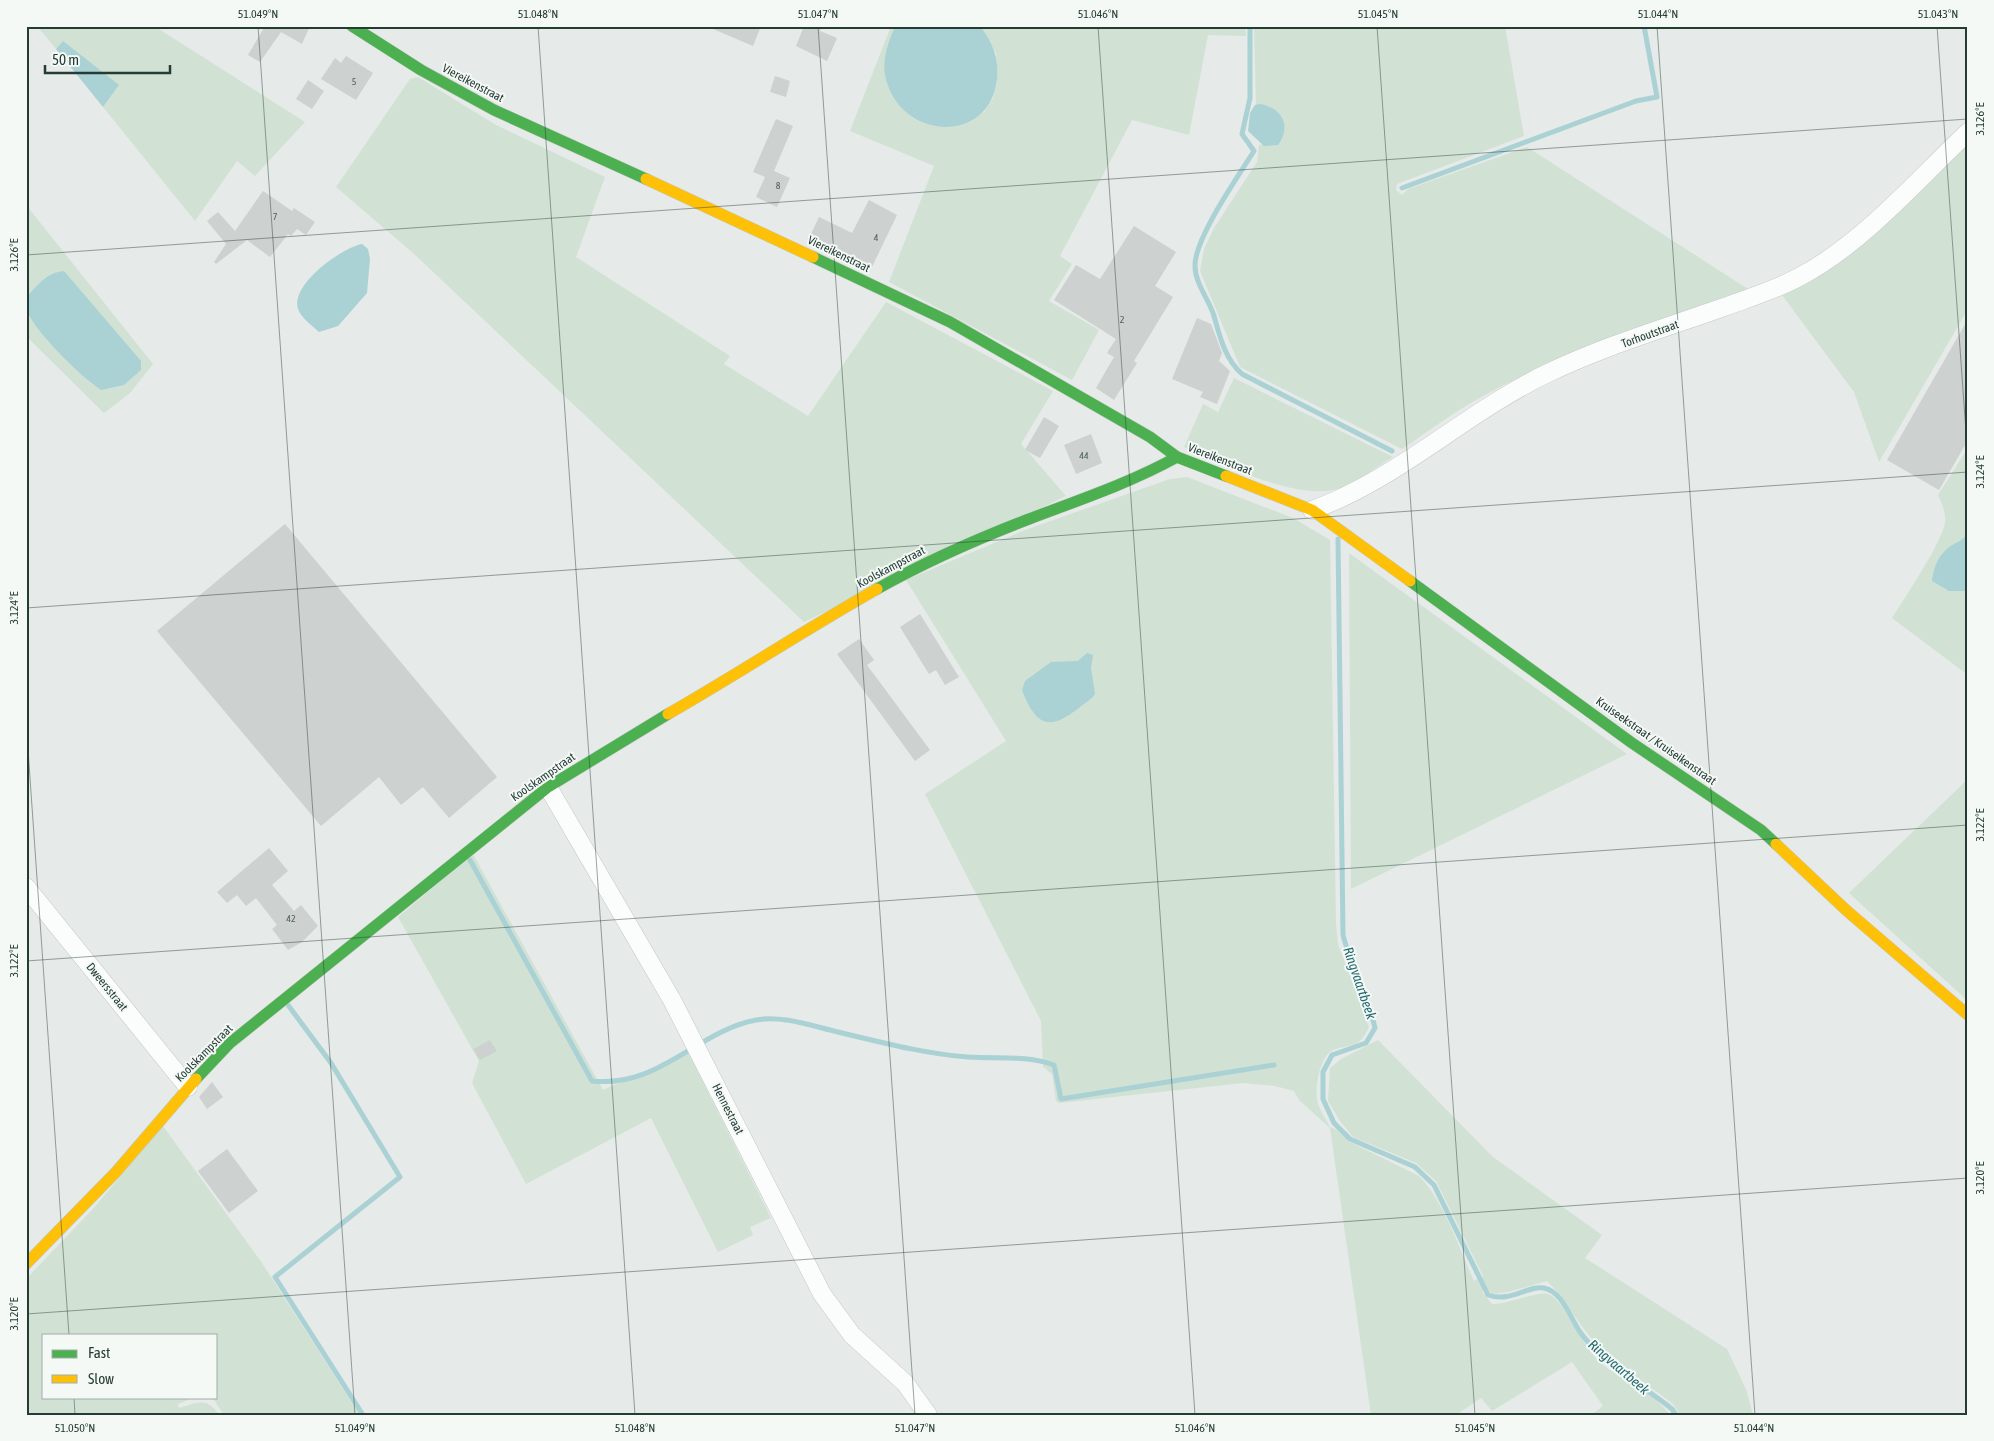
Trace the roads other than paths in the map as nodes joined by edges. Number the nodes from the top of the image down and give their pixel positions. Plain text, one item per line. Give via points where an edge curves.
1 (352, 26) edge
2 (1968, 132) edge
3 (1177, 457) junction
4 (1312, 510) junction
5 (548, 788) junction
6 (26, 887) edge
7 (1968, 1015) edge
8 (188, 1087) junction
9 (26, 1264) edge
10 (928, 1415) edge

1 - 3 street, Viereikenstraat via 421,70 494,110 950,322 1134,428
2 - 4 street, Torhoutstraat via 1836,255 1800,277 1548,373 1488,405 1340,500
3 - 4 street, Viereikenstraat
3 - 5 street, Koolskampstraat via 1145,475 918,566 818,622
4 - 7 street, Kruiseekstraat / Kruiseikenstraat via 1632,743 1761,830 1846,910
5 - 8 street, Koolskampstraat via 230,1043
5 - 10 street, Hennestraat via 672,1000 822,1294 852,1335 905,1383
6 - 8 street, Dweersstraat
8 - 9 street, Koolskampstraat via 116,1172

